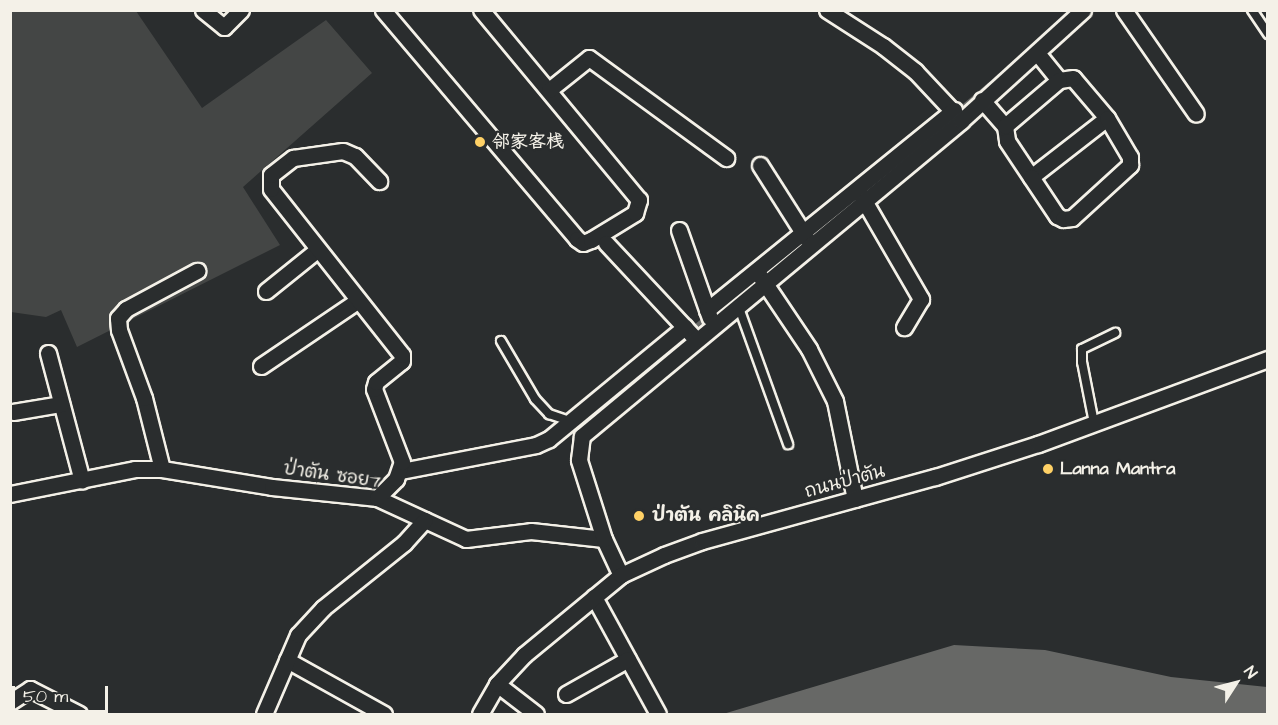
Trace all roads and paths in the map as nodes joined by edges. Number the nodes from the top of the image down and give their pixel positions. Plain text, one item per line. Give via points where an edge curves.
1 (204, 10) edge
2 (241, 10) edge
3 (383, 10) edge
4 (481, 10) edge
5 (827, 10) edge
6 (1083, 10) edge
7 (1124, 10) edge
8 (1252, 10) edge
9 (1268, 34) edge
10 (1041, 58) dead end
11 (1059, 80) junction
12 (549, 90) junction
13 (982, 100) junction
14 (1196, 114) dead end
15 (957, 115) junction
16 (1107, 118) junction
17 (1005, 126) junction
18 (726, 158) dead end
19 (760, 165) dead end
20 (1031, 177) junction
21 (379, 181) dead end
22 (861, 194) junction
23 (679, 230) dead end
24 (806, 238) junction
25 (606, 243) dead end
26 (317, 250) junction
27 (758, 269) junction
28 (197, 271) dead end
29 (764, 285) junction
30 (266, 291) dead end
31 (357, 301) junction
32 (738, 305) junction
33 (707, 310) junction
34 (713, 326) junction
35 (685, 327) junction
36 (904, 327) dead end
37 (1114, 333) dead end
38 (501, 341) dead end
39 (696, 341) junction
40 (48, 353) dead end
41 (1268, 359) edge
42 (642, 363) junction
43 (261, 366) dead end
44 (654, 376) junction
45 (61, 404) junction
46 (13, 412) dead end
47 (569, 421) junction
48 (1094, 423) junction
49 (582, 436) junction
50 (788, 444) dead end
51 (162, 469) junction
52 (401, 471) junction
53 (81, 481) junction
54 (10, 494) edge
55 (377, 498) junction
56 (855, 499) junction
57 (425, 520) junction
58 (604, 539) junction
59 (621, 575) junction
60 (594, 597) junction
61 (628, 659) junction
62 (287, 660) junction
63 (497, 684) junction
64 (566, 694) dead end
65 (10, 702) edge
66 (79, 714) edge
67 (264, 714) edge
68 (384, 714) edge
69 (480, 714) edge
70 (536, 714) edge
71 (658, 714) edge

1 - 2 street via 224,27
3 - 12 street via 583,243 635,213 639,200
4 - 12 street
5 - 15 street via 899,59
6 - 13 street
7 - 14 street
8 - 9 lane
10 - 11 street
11 - 16 street via 1073,78
11 - 17 street
12 - 18 street via 590,58
13 - 15 street
13 - 17 street
15 - 22 street
16 - 20 street
16 - 20 street via 1130,157 1130,165 1072,218 1057,216
17 - 20 street via 1007,141
19 - 24 street
21 - 26 street via 355,156 343,151 293,158 272,175 271,189
22 - 24 street
22 - 36 street via 921,299
23 - 33 street
24 - 27 street
24 - 29 street
25 - 35 street
26 - 30 street
26 - 31 street
27 - 29 street
27 - 33 street
28 - 51 street via 126,309 118,318
29 - 32 street
29 - 56 street via 809,349 835,401
31 - 43 street
31 - 52 street via 402,355 402,361 376,382 374,389 402,462
32 - 34 street
32 - 50 lane
33 - 34 street
34 - 39 street
35 - 39 street
35 - 42 street
37 - 48 lane via 1082,349
38 - 47 lane via 535,399 549,414
39 - 44 street
40 - 45 street
41 - 48 street, ถนนป่าตัน
42 - 44 street
42 - 47 street
44 - 49 street
45 - 46 street
45 - 53 street
47 - 49 street
47 - 52 street via 537,445
48 - 56 street, ถนนป่าตัน via 935,477
49 - 58 street via 579,460
51 - 53 street, ป่าตัน ซอย7 via 135,468
51 - 55 street, ป่าตัน ซอย7 via 272,488
52 - 55 street
53 - 54 street, ป่าตัน ซอย7
55 - 57 street, ป่าตัน ซอย7
56 - 59 street, ถนนป่าตัน via 702,541
57 - 58 street, ป่าตัน ซอย7 via 466,539 531,531
57 - 62 street via 404,543 323,608 298,635
58 - 59 street
59 - 60 street, ถนนป่าตัน
60 - 61 street
60 - 63 street, ถนนป่าตัน via 524,655
61 - 64 street
61 - 71 street
62 - 67 street
62 - 68 street
63 - 69 street, ถนนป่าตัน
63 - 70 street
65 - 66 street via 30,689

